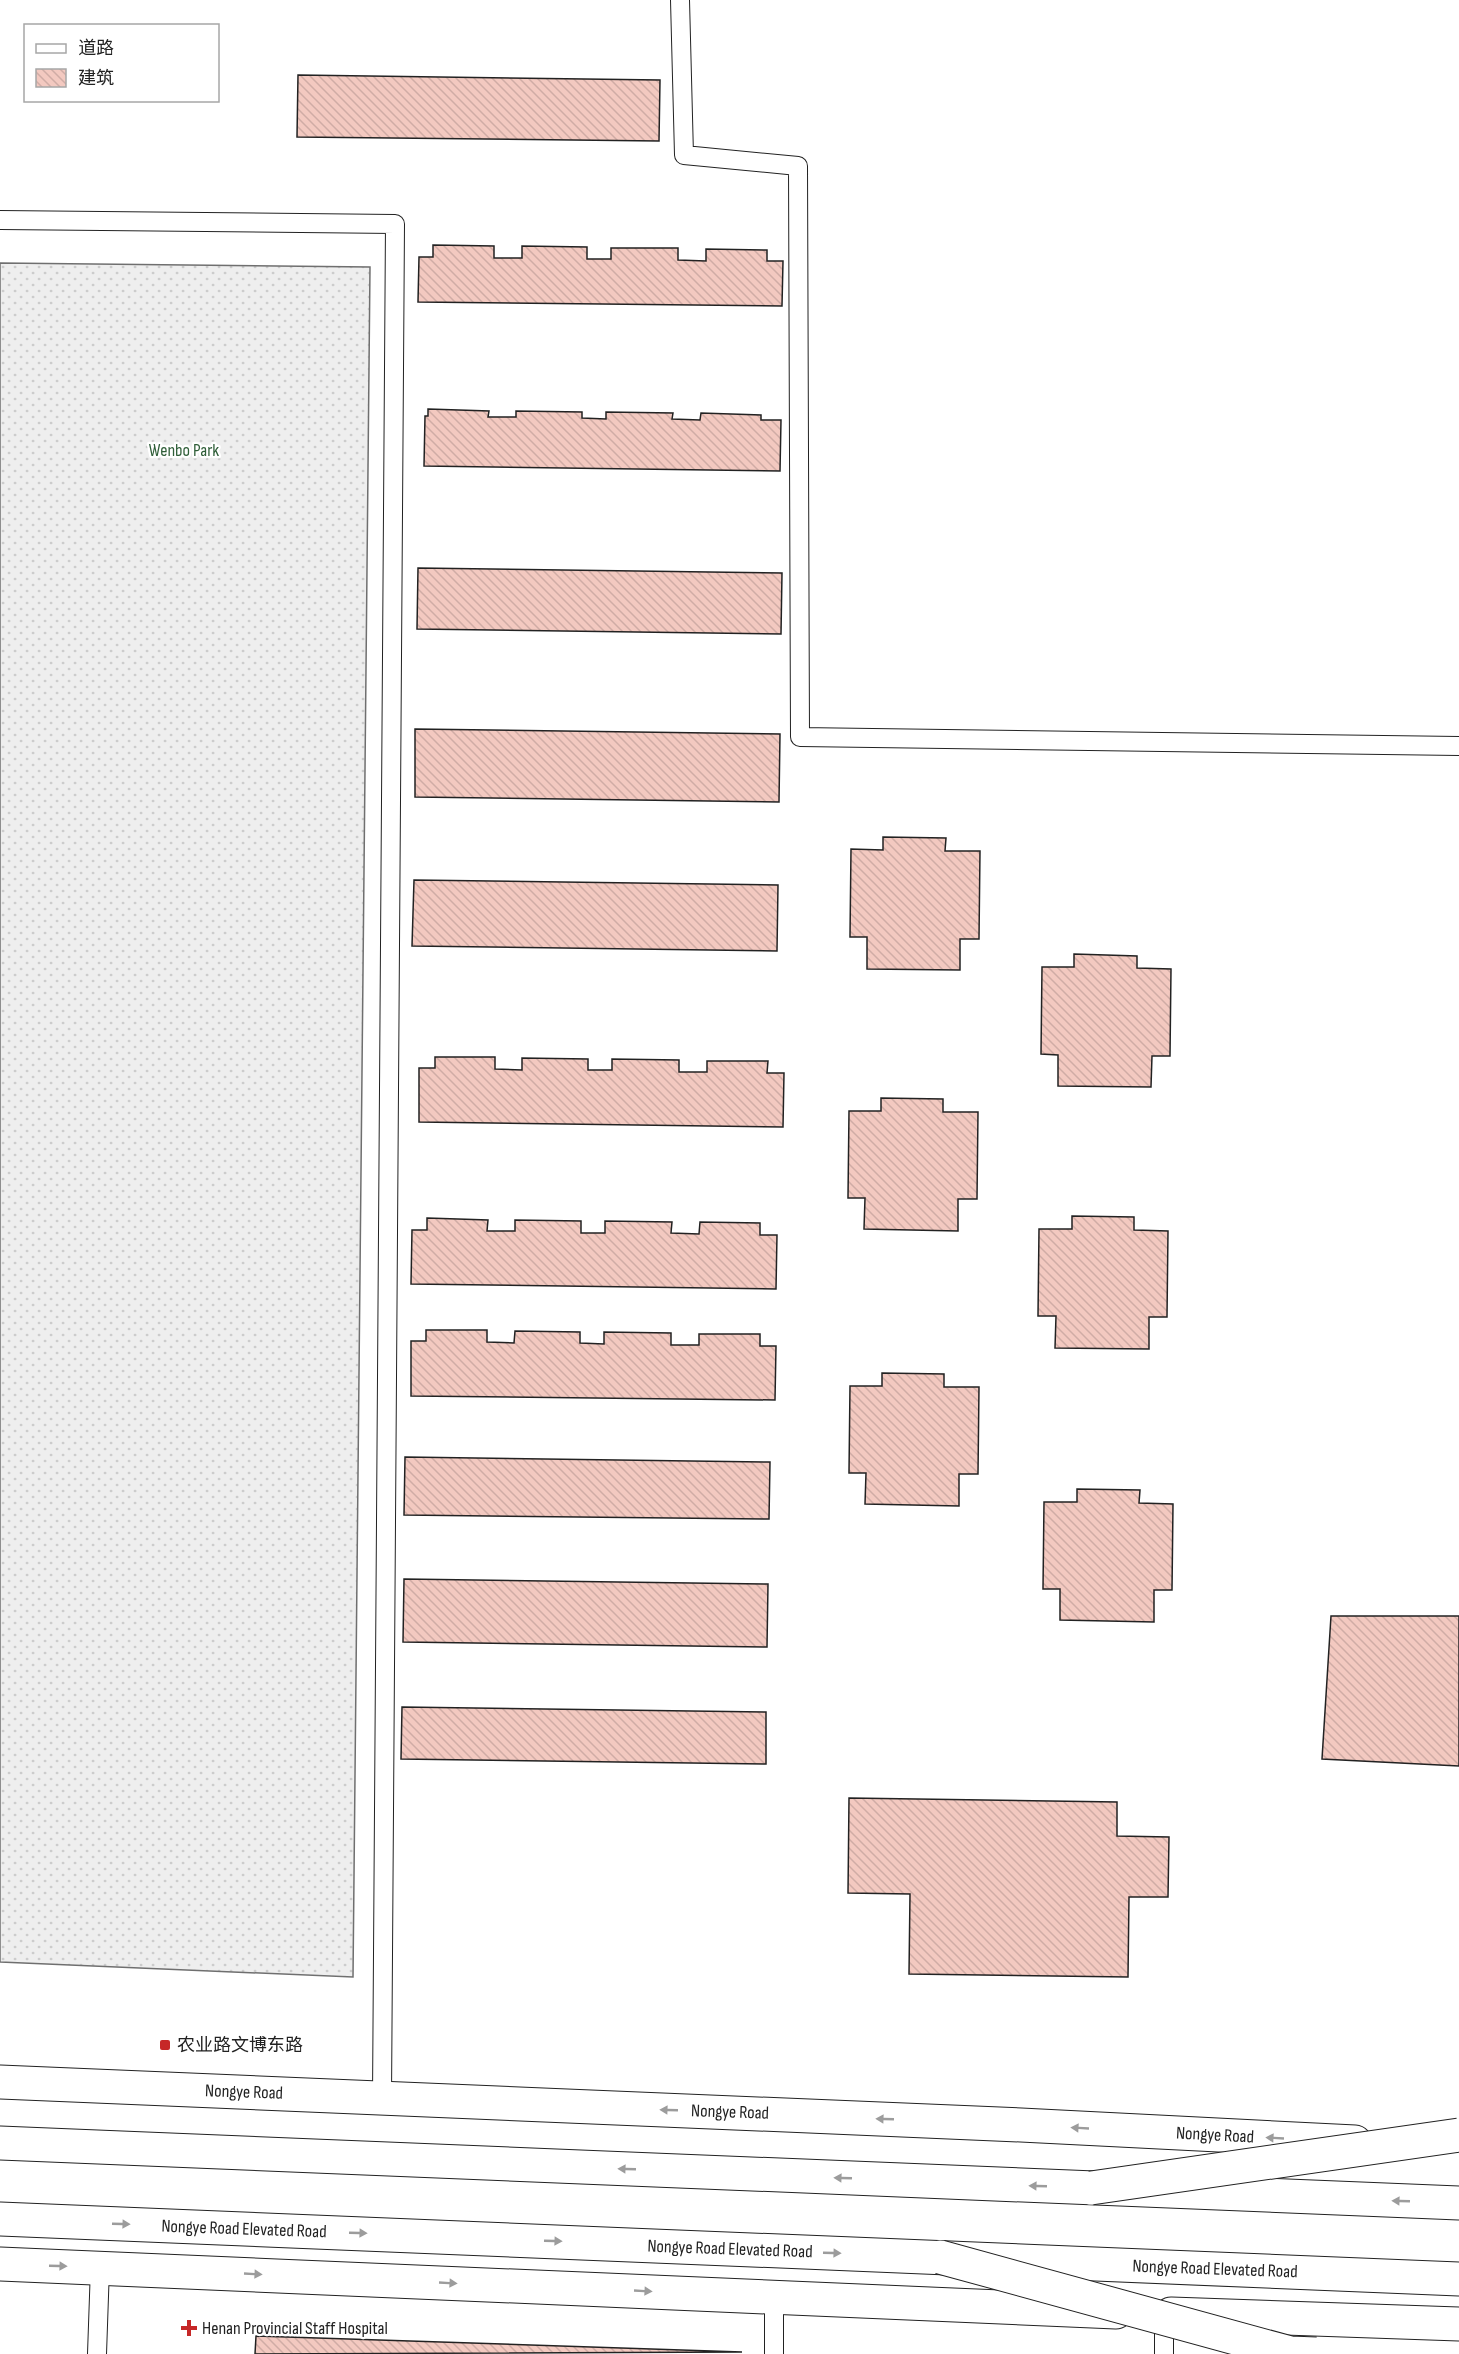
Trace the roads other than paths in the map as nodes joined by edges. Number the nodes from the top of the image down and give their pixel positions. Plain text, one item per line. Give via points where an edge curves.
1 (680, 0) edge
2 (0, 220) edge
3 (1459, 746) edge
4 (0, 2082) edge
5 (382, 2098) junction
6 (1459, 2135) edge
7 (0, 2143) edge
8 (1459, 2147) edge
9 (1091, 2188) junction
10 (1459, 2203) edge
11 (0, 2219) edge
12 (940, 2257) junction
13 (0, 2264) edge
14 (99, 2267) junction
15 (1459, 2279) edge
16 (774, 2297) junction
17 (1164, 2313) junction
18 (1459, 2324) edge
19 (97, 2354) edge
20 (774, 2354) edge
21 (1164, 2354) edge
22 (1316, 2354) edge

1 - 3 lane via 684,155 798,166 800,737
2 - 5 lane via 395,224
4 - 5 main road, Nongye Road
8 -> 5 main road, Nongye Road
6 - 9 main road, bridge
9 -> 7 main road
10 -> 9 main road, bridge
11 -> 12 main road, Nongye Road Elevated Road
12 - 15 main road, Nongye Road Elevated Road, bridge
12 - 22 main road, bridge via 1290,2353
13 -> 14 main road
14 -> 16 main road
14 - 19 lane
16 - 17 main road
16 - 20 lane
17 - 18 main road
17 - 21 lane

